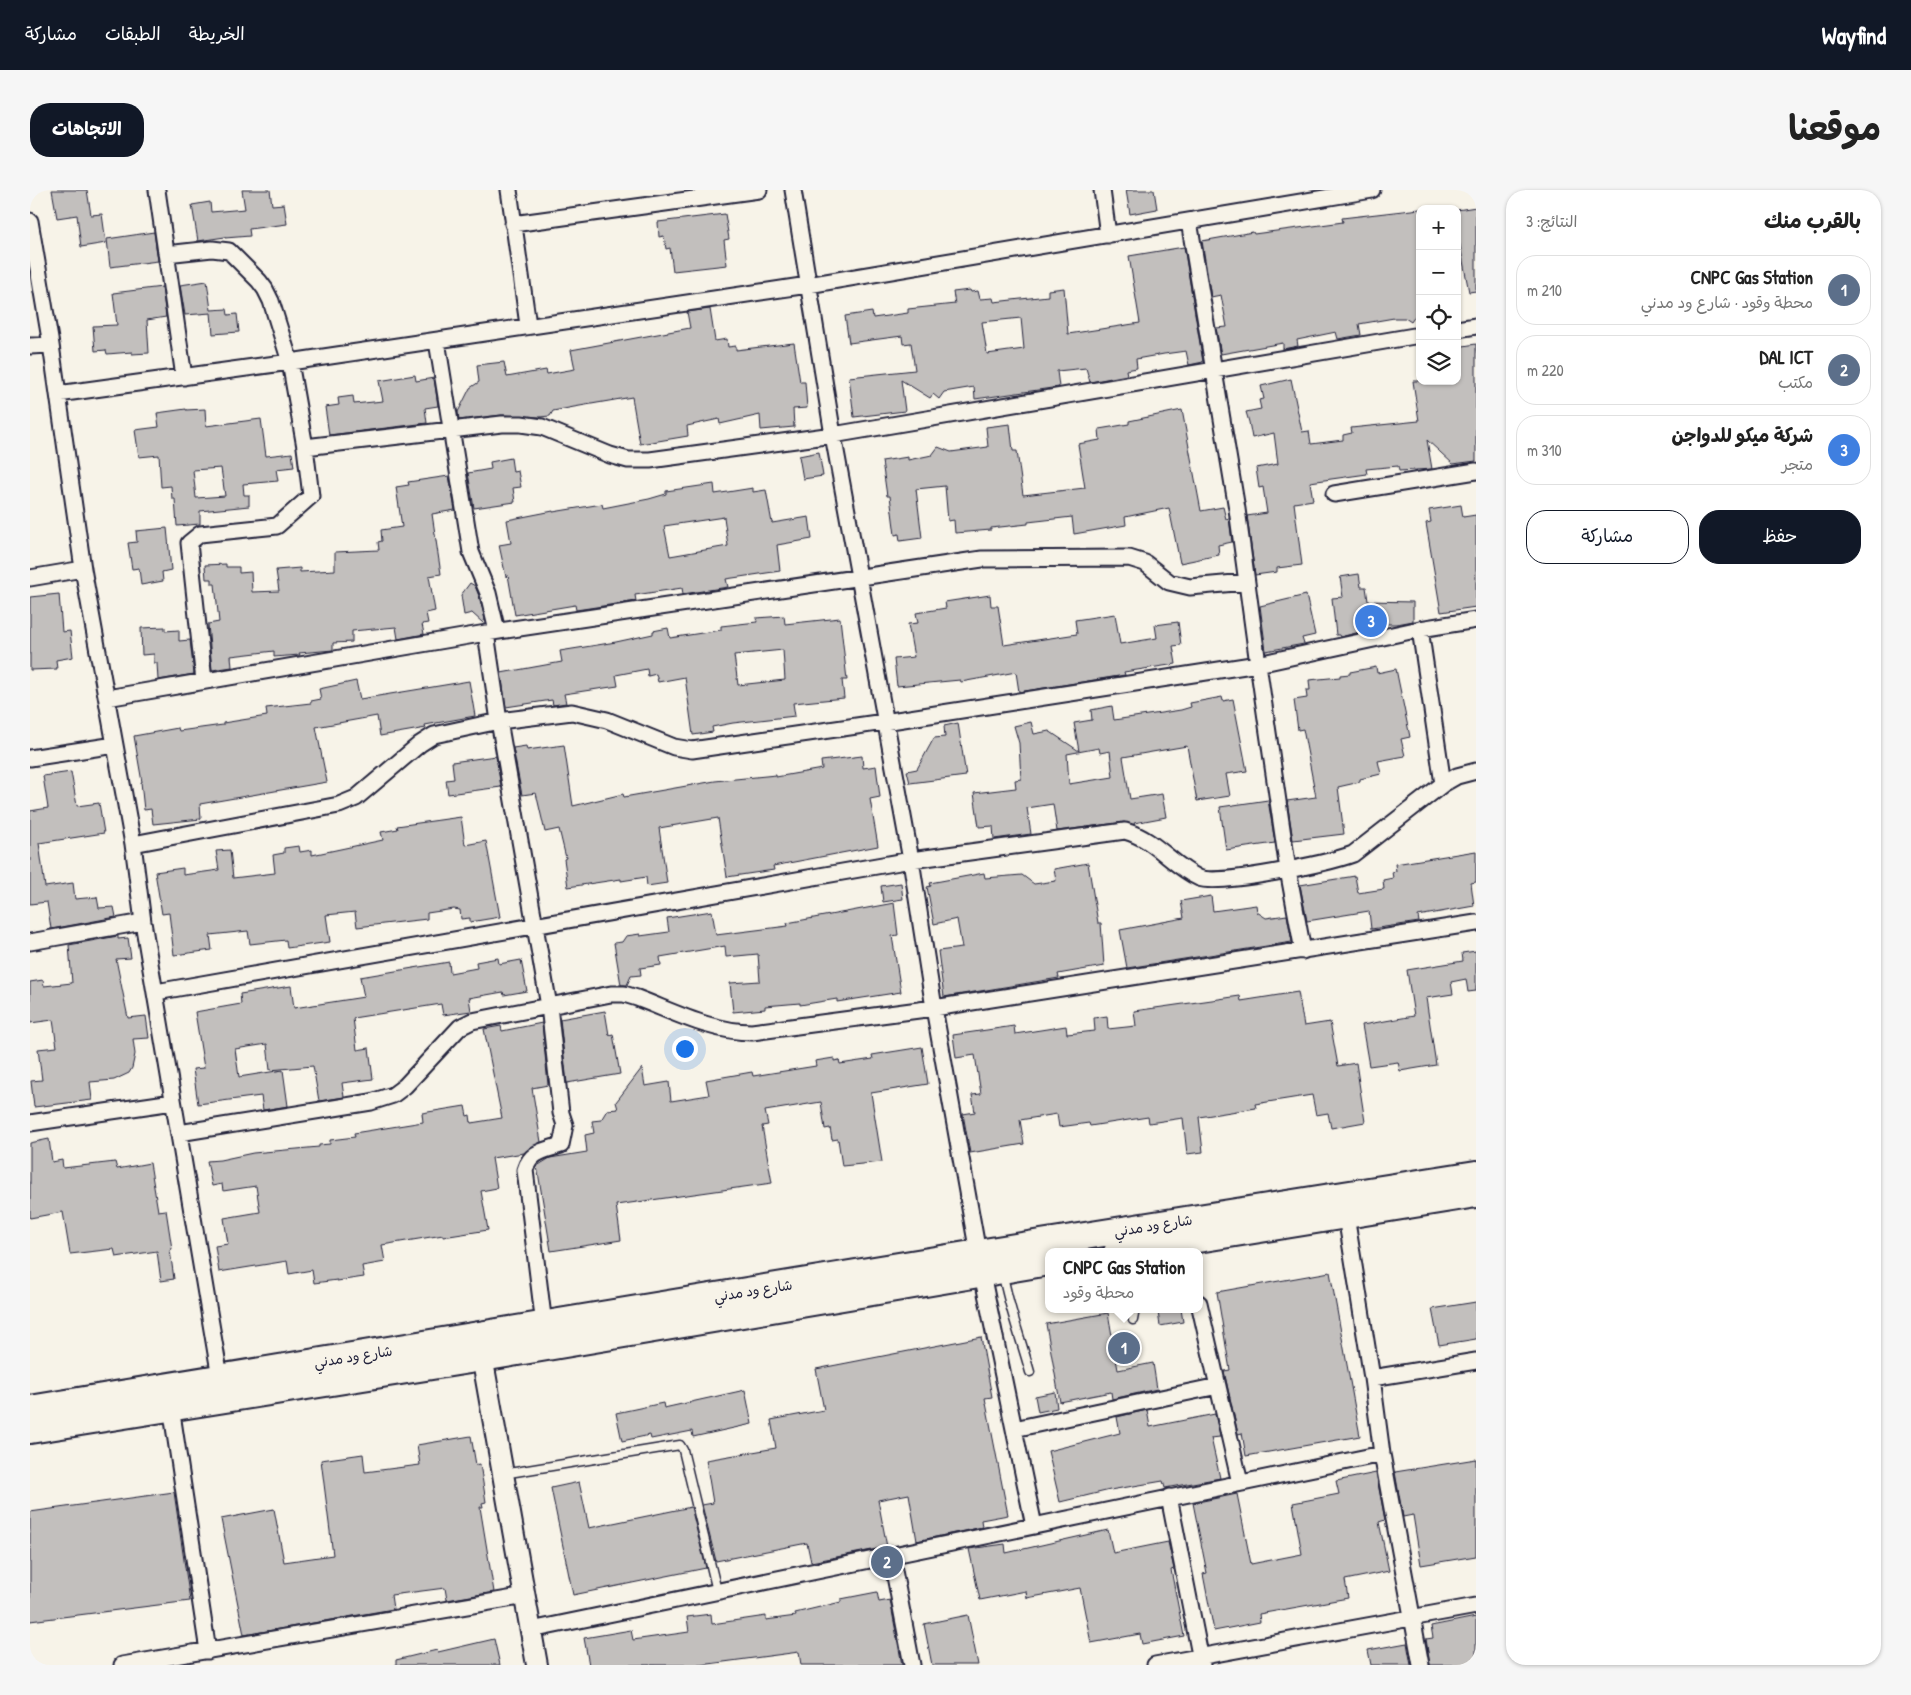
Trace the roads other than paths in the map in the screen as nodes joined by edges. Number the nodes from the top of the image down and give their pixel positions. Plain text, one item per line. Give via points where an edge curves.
1 (157, 190) edge
2 (509, 190) edge
3 (759, 190) edge
4 (794, 190) edge
5 (1102, 190) edge
6 (1372, 190) edge
7 (30, 221) edge
8 (1189, 221) junction
9 (513, 224) junction
10 (1108, 235) junction
11 (166, 254) junction
12 (808, 285) junction
13 (528, 326) junction
14 (1476, 326) edge
15 (1461, 328) edge
16 (1416, 337) edge
17 (437, 341) junction
18 (52, 344) junction
19 (30, 346) edge
20 (290, 362) junction
21 (1214, 371) junction
22 (184, 377) junction
23 (58, 394) junction
24 (450, 430) junction
25 (833, 435) junction
26 (304, 447) junction
27 (1476, 471) edge
28 (1334, 494) dead end
29 (84, 570) junction
30 (857, 576) junction
31 (30, 578) edge
32 (1246, 582) junction
33 (1476, 620) edge
34 (1420, 629) junction
35 (492, 632) junction
36 (1258, 664) junction
37 (204, 681) junction
38 (107, 698) junction
39 (499, 721) junction
40 (884, 722) junction
41 (115, 744) junction
42 (30, 758) edge
43 (1476, 771) edge
44 (1443, 784) junction
45 (133, 844) junction
46 (911, 860) junction
47 (1288, 870) junction
48 (143, 922) junction
49 (1476, 923) edge
50 (534, 925) junction
51 (30, 942) edge
52 (1302, 951) junction
53 (156, 992) junction
54 (549, 1006) junction
55 (934, 1008) junction
56 (173, 1102) junction
57 (30, 1123) edge
58 (179, 1132) junction
59 (1476, 1174) edge
60 (1476, 1194) edge
61 (1346, 1216) junction
62 (1186, 1246) edge
63 (1083, 1248) edge
64 (1165, 1248) edge
65 (1045, 1255) edge
66 (1045, 1262) edge
67 (987, 1266) junction
68 (1134, 1313) edge
69 (1201, 1313) edge
70 (1132, 1320) dead end
71 (544, 1325) junction
72 (480, 1347) junction
73 (1476, 1361) edge
74 (1030, 1372) dead end
75 (220, 1377) junction
76 (1372, 1378) junction
77 (1218, 1386) junction
78 (172, 1407) junction
79 (30, 1409) edge
80 (30, 1430) edge
81 (1014, 1430) junction
82 (1382, 1454) junction
83 (503, 1474) junction
84 (1240, 1483) junction
85 (1169, 1497) junction
86 (1034, 1526) junction
87 (891, 1555) junction
88 (717, 1591) junction
89 (526, 1596) junction
90 (1476, 1606) edge
91 (1412, 1619) junction
92 (531, 1630) junction
93 (208, 1651) junction
94 (1201, 1660) edge
95 (122, 1665) edge
96 (537, 1665) edge
97 (912, 1665) edge
98 (1155, 1665) edge
99 (1421, 1665) edge

1 - 11 street
2 - 9 street
3 - 9 street
4 - 12 street
5 - 10 street
6 - 8 street
7 - 18 street
8 - 10 street
8 - 21 street
9 - 13 street
10 - 12 street
11 - 20 street via 212,249 229,251 265,289
11 - 22 street
12 - 13 street
12 - 25 street
13 - 17 street
14 - 15 street
16 - 21 street
17 - 20 street
17 - 24 street
18 - 19 street
18 - 23 street
20 - 22 street
20 - 26 street
21 - 25 street
21 - 32 street
22 - 23 street
23 - 29 street
24 - 25 street via 502,424 542,427 610,455 635,460
24 - 26 street
24 - 35 street via 471,552 488,592
25 - 30 street
26 - 37 street via 311,496 278,526 200,534 189,543
27 - 28 street
29 - 31 street
29 - 38 street
30 - 32 street via 982,559 1129,558 1145,563 1169,582 1183,585
30 - 35 street
30 - 40 street
32 - 36 street
33 - 34 street
34 - 36 street
34 - 44 street
35 - 37 street
35 - 39 street
36 - 40 street
36 - 47 street
37 - 38 street
38 - 41 street
39 - 40 street via 572,712 607,720 674,747 692,750
39 - 45 street via 434,735 356,798 339,805
39 - 50 street
40 - 46 street
41 - 42 street
41 - 45 street
43 - 44 street
44 - 47 street via 1353,854
45 - 48 street
46 - 47 street via 1125,830 1139,834 1200,879 1217,880
46 - 50 street
46 - 55 street
47 - 52 street
48 - 51 street
48 - 53 street
49 - 52 street
50 - 53 street
50 - 54 street
52 - 55 street
53 - 56 street
54 - 55 street via 624,994 735,1032
54 - 58 street via 472,1021 460,1027 393,1095 371,1102
54 - 71 street via 565,1125 561,1145 533,1155 525,1170
55 - 67 street
56 - 57 street
56 - 58 street
58 - 75 street
59 - 63 highway, شارع ود مدني
60 - 61 highway, شارع ود مدني
61 - 62 highway, شارع ود مدني
61 - 76 street
62 - 64 highway, شارع ود مدني
65 - 67 highway, شارع ود مدني
66 - 67 highway, شارع ود مدني
67 - 71 highway, شارع ود مدني
67 - 72 highway, شارع ود مدني
67 - 74 lane via 1009,1306
67 - 81 street
68 - 70 lane
69 - 77 street
71 - 72 highway, شارع ود مدني
72 - 75 highway, شارع ود مدني
72 - 78 highway, شارع ود مدني
72 - 83 street
73 - 76 street
75 - 79 highway, شارع ود مدني
76 - 82 street
77 - 81 street
77 - 84 street
78 - 80 highway, شارع ود مدني
78 - 93 street
81 - 86 street
82 - 84 street
82 - 91 street
83 - 88 lane via 680,1445
83 - 89 street
84 - 85 street
85 - 86 street
85 - 94 street
86 - 87 street
87 - 88 street
87 - 97 street
88 - 92 street
89 - 92 street
89 - 93 street
90 - 91 street
91 - 94 street
91 - 99 street
92 - 96 street
93 - 95 street
94 - 98 street

